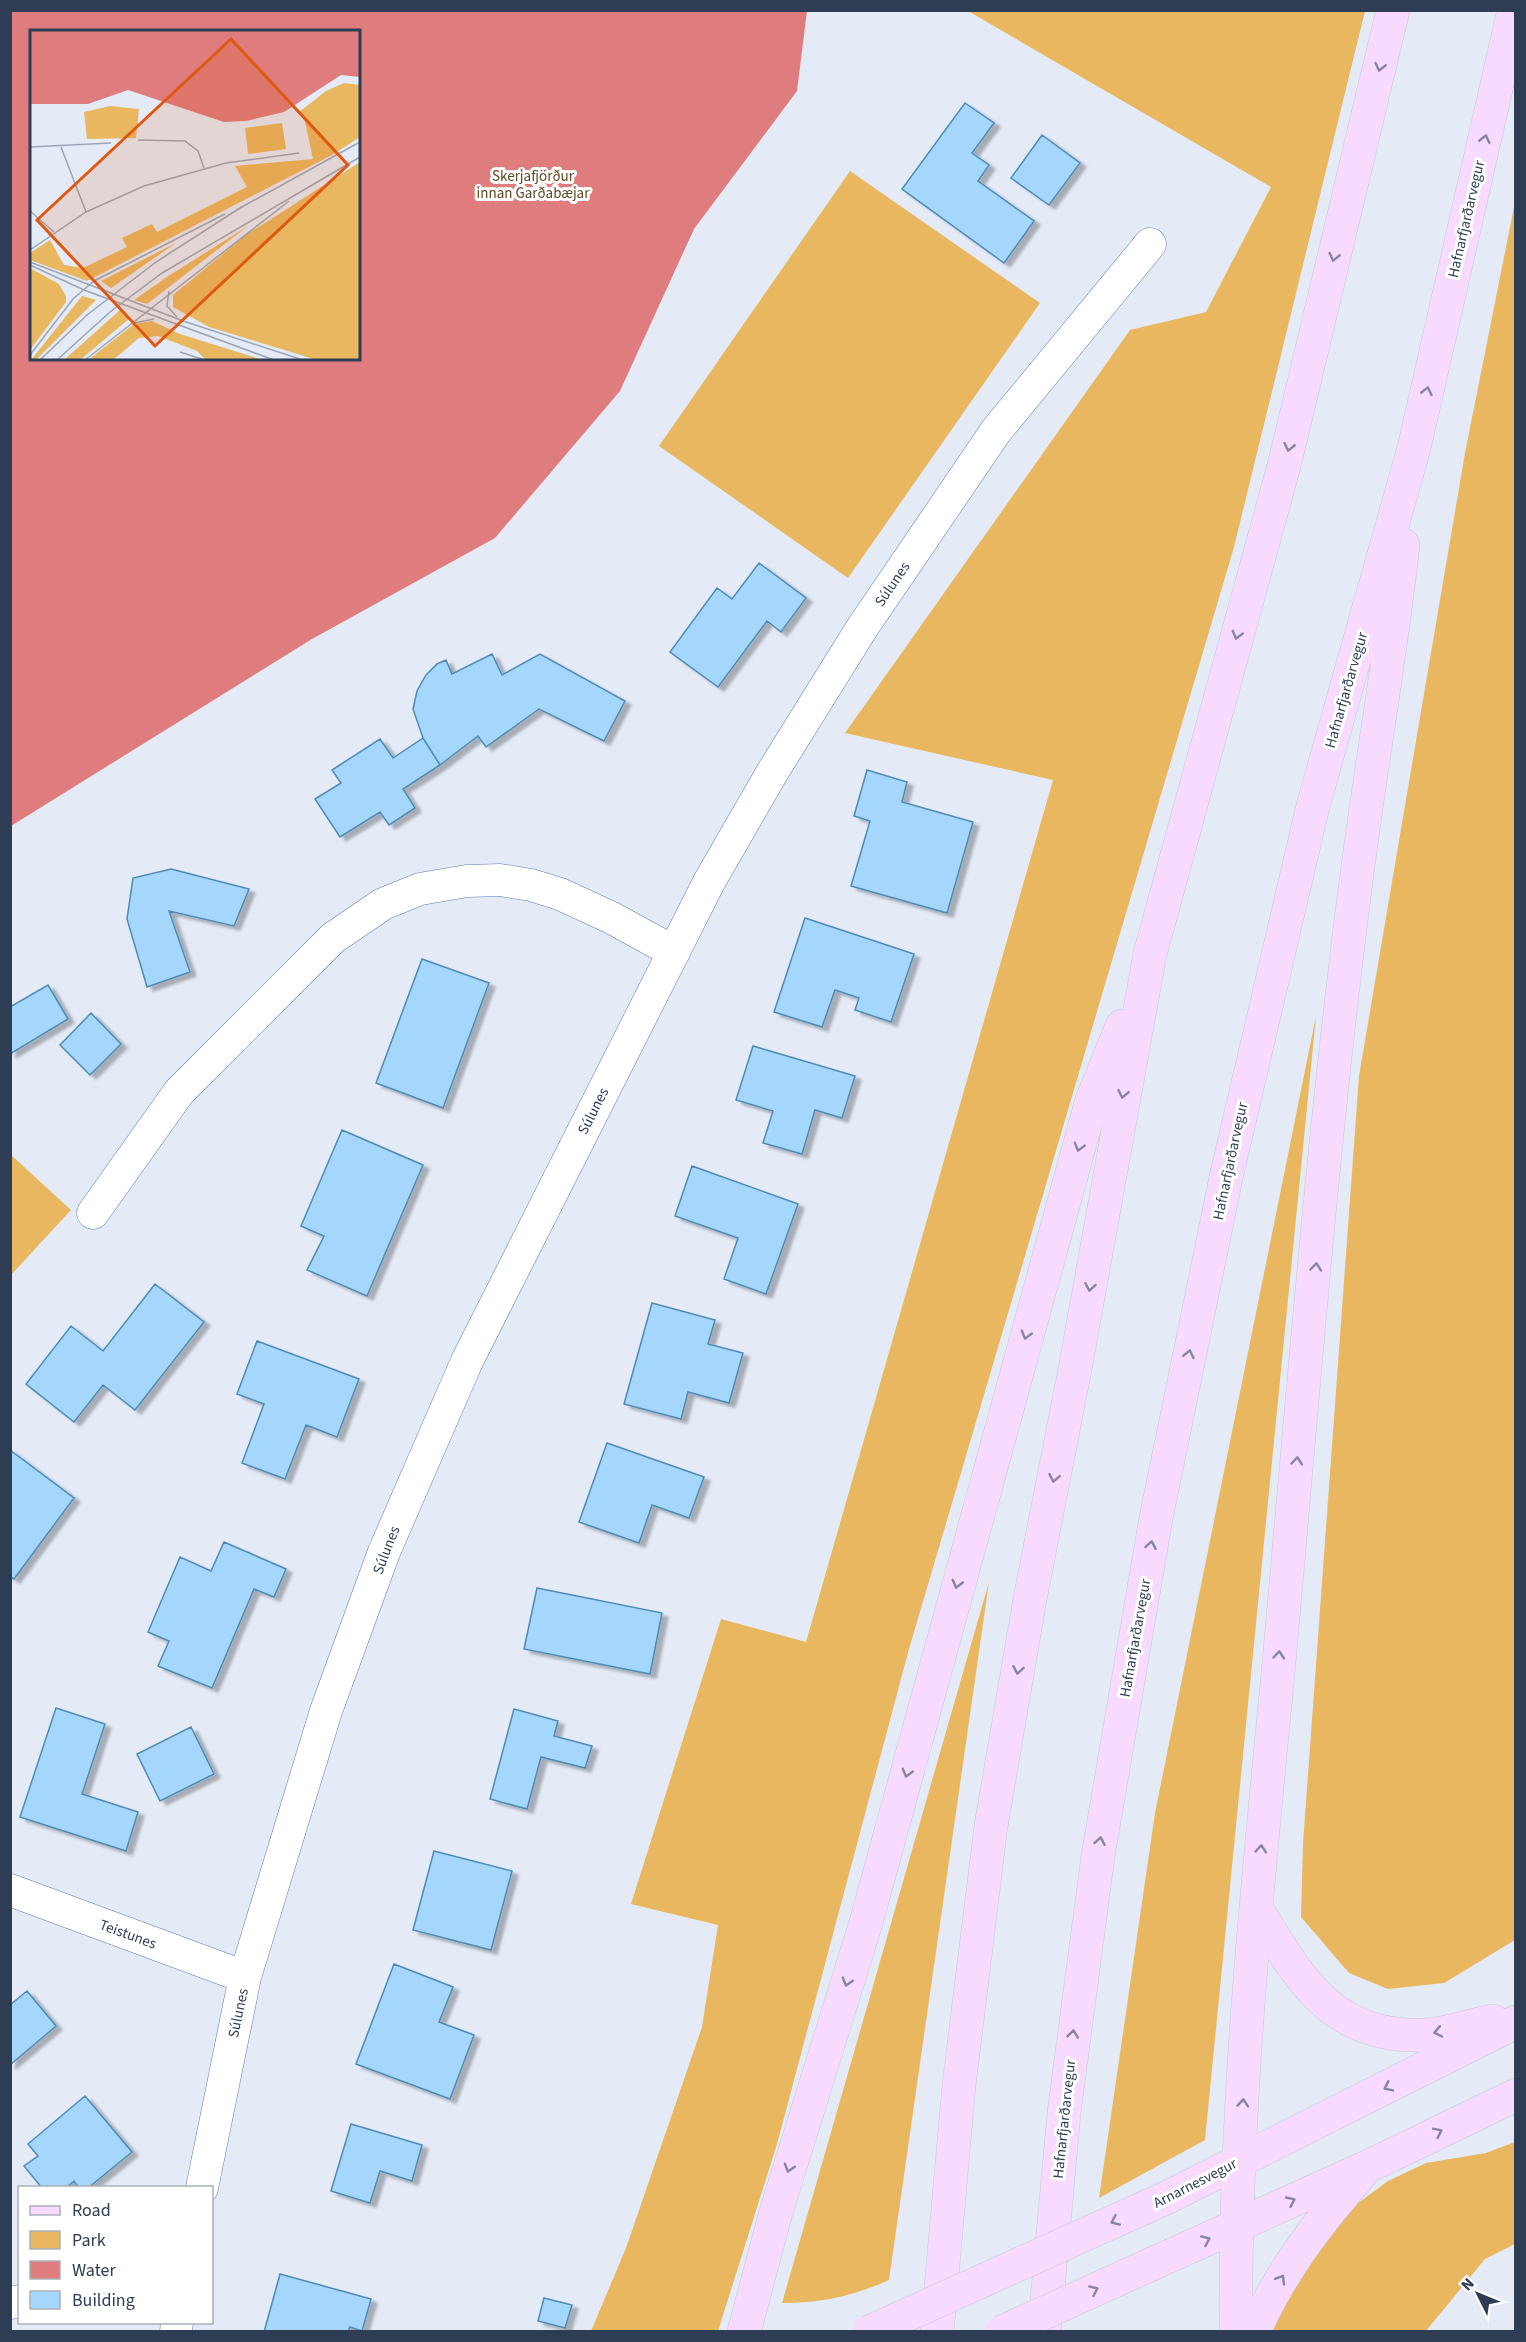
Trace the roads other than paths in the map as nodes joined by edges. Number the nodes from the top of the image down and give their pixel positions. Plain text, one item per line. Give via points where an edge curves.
1 (1393, 10) edge
2 (1514, 10) edge
3 (1150, 244) dead end
4 (1414, 448) junction
5 (674, 952) junction
6 (1150, 954) junction
7 (93, 1213) dead end
8 (10, 1890) edge
9 (1256, 1908) junction
10 (245, 1977) junction
11 (1515, 2016) edge
12 (1515, 2022) edge
13 (1515, 2095) edge
14 (1237, 2161) junction
15 (1366, 2167) junction
16 (202, 2186) edge
17 (1238, 2226) junction
18 (744, 2331) edge
19 (869, 2331) edge
20 (938, 2331) edge
21 (1002, 2331) edge
22 (1044, 2331) edge
23 (1236, 2331) edge
24 (1254, 2331) edge

1 -> 6 main road via 1285,462
4 -> 2 main road, Hafnarfjarðarvegur
3 - 5 street, Súlunes via 996,431 869,618 773,771
9 -> 4 main road via 1332,1089
22 -> 4 main road, Hafnarfjarðarvegur via 1064,2113 1091,1903 1156,1518 1227,1173 1313,806
5 - 7 street via 612,918 531,885 500,880 467,881 420,889 383,904 333,938 179,1092
5 - 10 street, Súlunes via 467,1361 384,1552 326,1711
6 -> 18 main road via 1092,1100 874,1893 776,2212
6 -> 20 main road via 991,1826 959,2085
8 - 10 street, Teistunes
11 -> 9 main road via 1426,2035 1362,2027 1327,2006 1304,1983
14 -> 9 main road
10 - 16 street, Súlunes
12 -> 14 main road, Arnarnesvegur
15 -> 13 main road
14 - 17 main road
14 -> 19 main road, Arnarnesvegur, bridge via 1168,2197
17 -> 15 main road
24 -> 15 main road via 1266,2304 1310,2235
21 -> 17 main road, bridge
17 - 23 main road

